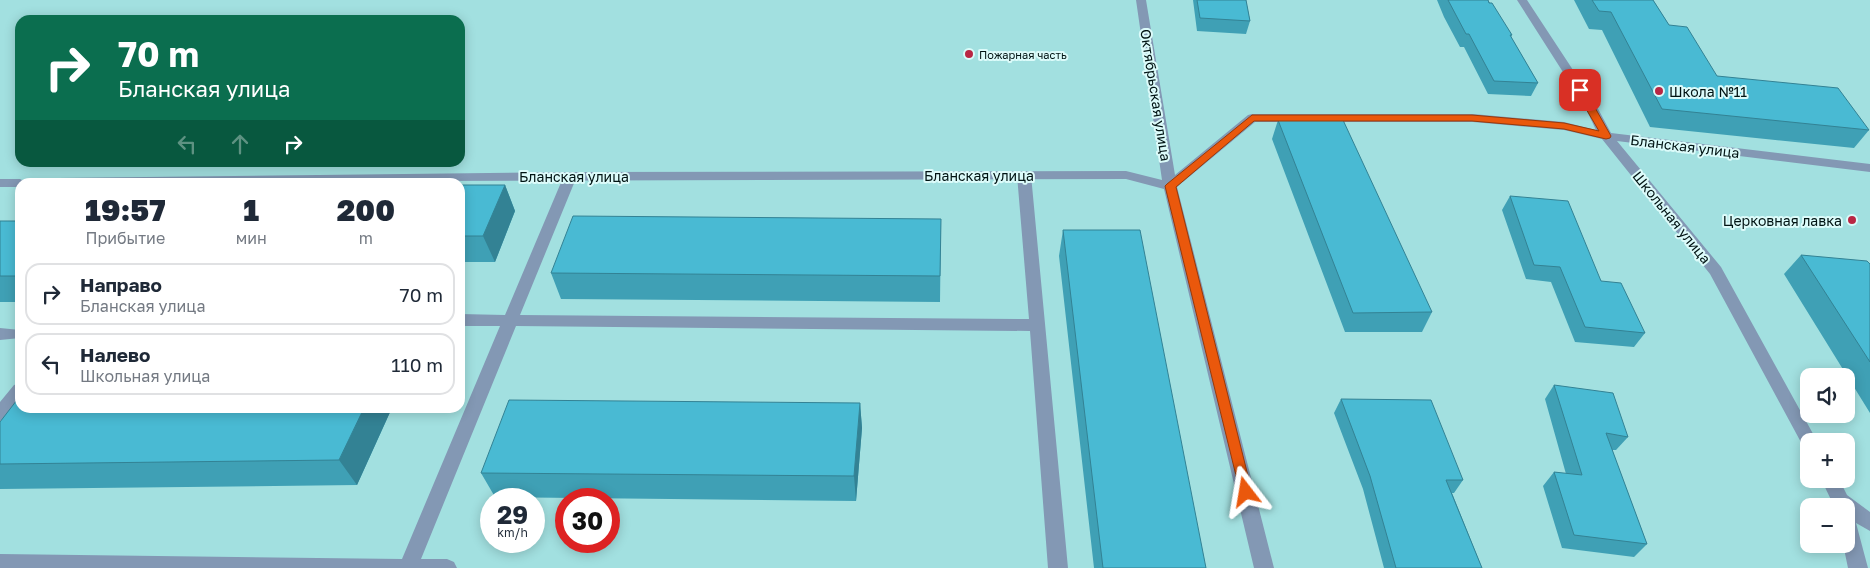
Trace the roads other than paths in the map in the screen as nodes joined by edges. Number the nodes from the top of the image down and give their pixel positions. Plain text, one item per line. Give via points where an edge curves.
1 (1141, 0) edge
2 (1522, 0) edge
3 (1606, 136) junction
4 (1870, 168) edge
5 (1024, 175) junction
6 (570, 176) junction
7 (438, 178) edge
8 (0, 183) edge
9 (15, 183) edge
10 (1170, 186) junction
11 (465, 320) edge
12 (510, 320) junction
13 (1038, 325) junction
14 (15, 396) edge
15 (0, 414) edge
16 (1805, 433) edge
17 (1855, 515) edge
18 (1870, 523) edge
19 (1854, 553) edge
20 (0, 563) edge
21 (408, 568) edge
22 (447, 568) edge
23 (1058, 568) edge
24 (1264, 568) edge
25 (1858, 568) edge

1 - 10 street, Октябрьская улица
2 - 3 street, Школьная улица via 1590,105
3 - 4 street, Бланская улица
3 - 10 street, Бланская улица via 1564,126 1472,118 1252,118
3 - 16 street, Школьная улица via 1716,271
5 - 6 street, Бланская улица
5 - 10 street, Бланская улица via 1126,175
5 - 13 street
6 - 7 street, Бланская улица
6 - 12 street
8 - 9 street
10 - 24 street, Октябрьская улица
11 - 12 street
12 - 13 street
12 - 21 street
13 - 23 street
14 - 15 street
17 - 18 street
19 - 25 street
20 - 21 street
21 - 22 street

